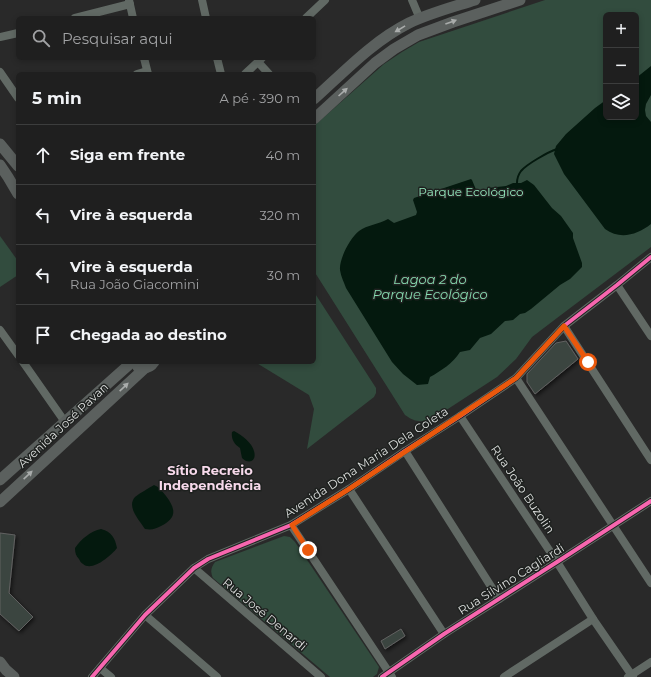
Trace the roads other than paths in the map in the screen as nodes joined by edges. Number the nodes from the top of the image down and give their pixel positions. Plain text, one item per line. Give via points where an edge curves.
1 (202, 0) edge
2 (325, 0) edge
3 (412, 0) edge
4 (475, 0) edge
5 (520, 0) edge
6 (129, 2) edge
7 (82, 16) edge
8 (132, 16) edge
9 (206, 16) edge
10 (308, 16) edge
11 (420, 18) junction
12 (16, 33) edge
13 (0, 37) edge
14 (144, 60) edge
15 (218, 60) edge
16 (260, 60) edge
17 (0, 72) edge
18 (147, 72) edge
19 (220, 72) edge
20 (247, 72) edge
21 (268, 72) edge
22 (16, 95) edge
23 (316, 97) edge
24 (316, 117) edge
25 (0, 144) edge
26 (16, 164) edge
27 (0, 165) edge
28 (16, 191) edge
29 (651, 257) edge
30 (617, 285) junction
31 (564, 326) junction
32 (0, 330) edge
33 (651, 336) edge
34 (16, 352) edge
35 (24, 364) edge
36 (130, 364) edge
37 (134, 364) edge
38 (149, 365) edge
39 (516, 378) junction
40 (460, 416) junction
41 (65, 422) junction
42 (404, 451) junction
43 (651, 460) edge
44 (0, 480) edge
45 (349, 489) junction
46 (1, 499) edge
47 (651, 501) edge
48 (292, 525) junction
49 (613, 525) junction
50 (557, 562) junction
51 (194, 568) junction
52 (651, 582) edge
53 (499, 599) junction
54 (145, 615) junction
55 (593, 619) junction
56 (444, 634) junction
57 (0, 662) edge
58 (651, 662) edge
59 (100, 668) junction
60 (387, 675) edge
61 (630, 676) edge
62 (14, 677) edge
63 (92, 677) edge
64 (111, 677) edge
65 (217, 677) edge
66 (321, 677) edge
67 (504, 677) edge

1 - 9 street
2 - 10 street
3 - 11 street
4 - 11 street
24 -> 5 street via 375,63 418,35
6 - 7 street
6 - 8 street
11 -> 23 street via 387,36 367,51
12 - 13 street
14 - 18 street
15 - 19 street
16 - 20 street
16 - 21 street
17 - 22 street
25 - 26 street
27 - 28 street
29 - 30 street, Avenida Dona Maria Dela Coleta
30 - 31 street, Avenida Dona Maria Dela Coleta
30 - 33 street
31 - 39 street, Avenida Dona Maria Dela Coleta
31 - 43 street
32 - 34 street
35 - 41 street
36 - 41 street, Avenida José Pavan
37 - 38 street via 138,367
46 -> 38 street, Avenida José Pavan
39 - 40 street, Avenida Dona Maria Dela Coleta
39 - 49 street
40 - 42 street, Avenida Dona Maria Dela Coleta
40 - 50 street, Rua João Buzolin
41 - 44 street, Avenida José Pavan
42 - 45 street, Avenida Dona Maria Dela Coleta
42 - 53 street
45 - 48 street, Avenida Dona Maria Dela Coleta
45 - 56 street
47 - 49 street, Rua Silvino Cagliardi
48 - 51 street, Avenida Dona Maria Dela Coleta via 208,558
48 - 60 street
49 - 50 street, Rua Silvino Cagliardi
49 - 52 street
50 - 53 street, Rua Silvino Cagliardi
50 - 55 street, Rua João Buzolin
51 - 54 street, Avenida Dona Maria Dela Coleta
51 - 66 street, Rua José Denardi
53 - 56 street, Rua Silvino Cagliardi
54 - 59 street, Avenida Dona Maria Dela Coleta
54 - 65 street
55 - 61 street, Rua João Buzolin
55 - 67 street
56 - 60 street, Rua Silvino Cagliardi
57 - 62 street
58 - 61 street
59 - 63 street, Avenida Dona Maria Dela Coleta
59 - 64 street

